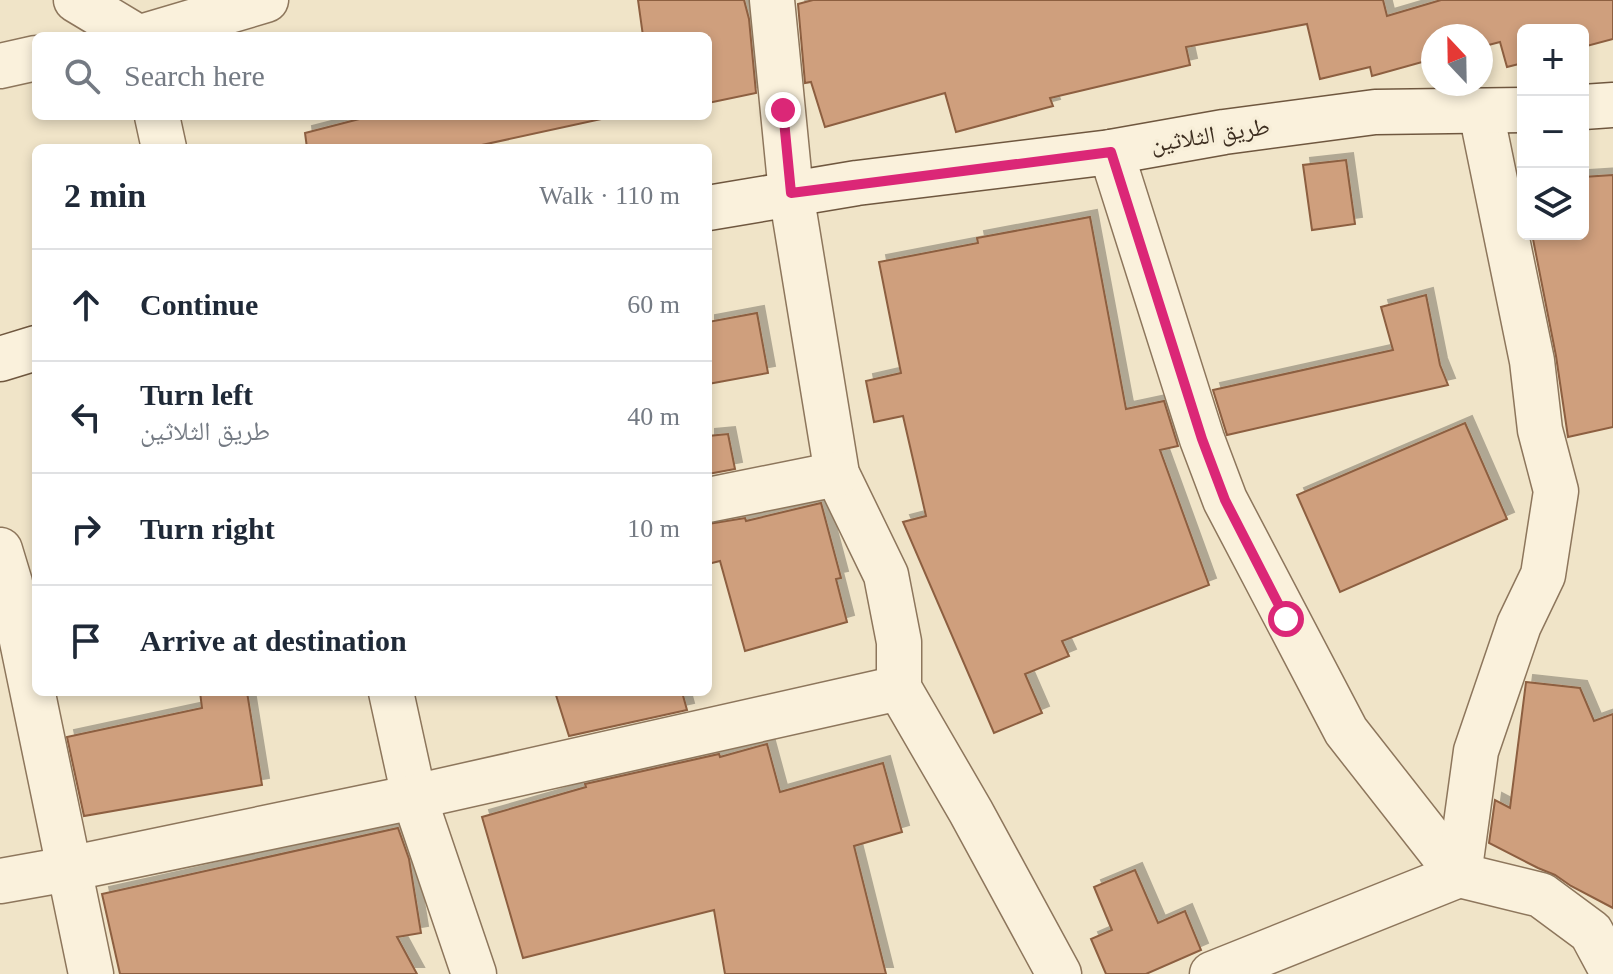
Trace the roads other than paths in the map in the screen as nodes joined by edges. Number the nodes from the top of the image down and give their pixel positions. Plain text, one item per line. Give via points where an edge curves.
1 (76, 0) edge
2 (266, 0) edge
3 (772, 0) edge
4 (129, 32) edge
5 (158, 32) edge
6 (32, 59) edge
7 (0, 66) edge
8 (1613, 105) edge
9 (1589, 107) edge
10 (1502, 111) edge
11 (158, 120) edge
12 (163, 144) edge
13 (1111, 152) junction
14 (791, 193) junction
15 (712, 207) edge
16 (32, 349) edge
17 (0, 359) edge
18 (837, 474) junction
19 (712, 499) edge
20 (0, 550) edge
21 (18, 634) edge
22 (899, 688) junction
23 (32, 696) edge
24 (32, 696) edge
25 (392, 696) edge
26 (414, 797) junction
27 (68, 869) junction
28 (1459, 875) junction
29 (0, 881) edge
30 (1291, 960) edge
31 (1613, 973) edge
32 (91, 974) edge
33 (474, 974) edge
34 (1059, 974) edge
35 (1212, 974) edge

1 - 4 street
2 - 5 street
3 - 14 street
6 - 7 street
8 - 9 street
10 - 13 street, طريق الثلاثين via 1375,112
10 - 28 street via 1540,430 1556,491 1543,575 1519,625 1476,751
11 - 12 street
13 - 14 street, طريق الثلاثين
13 - 28 street via 1225,500 1346,731
14 - 15 street, طريق الثلاثين
14 - 18 street
16 - 17 street
18 - 19 street
18 - 22 street via 886,575 899,642
20 - 21 street
21 - 24 street
22 - 26 street
22 - 34 street
23 - 27 street
25 - 26 street
26 - 27 street
26 - 33 street
27 - 29 street
27 - 32 street
28 - 30 street
28 - 31 street via 1541,895 1591,932
30 - 35 street

